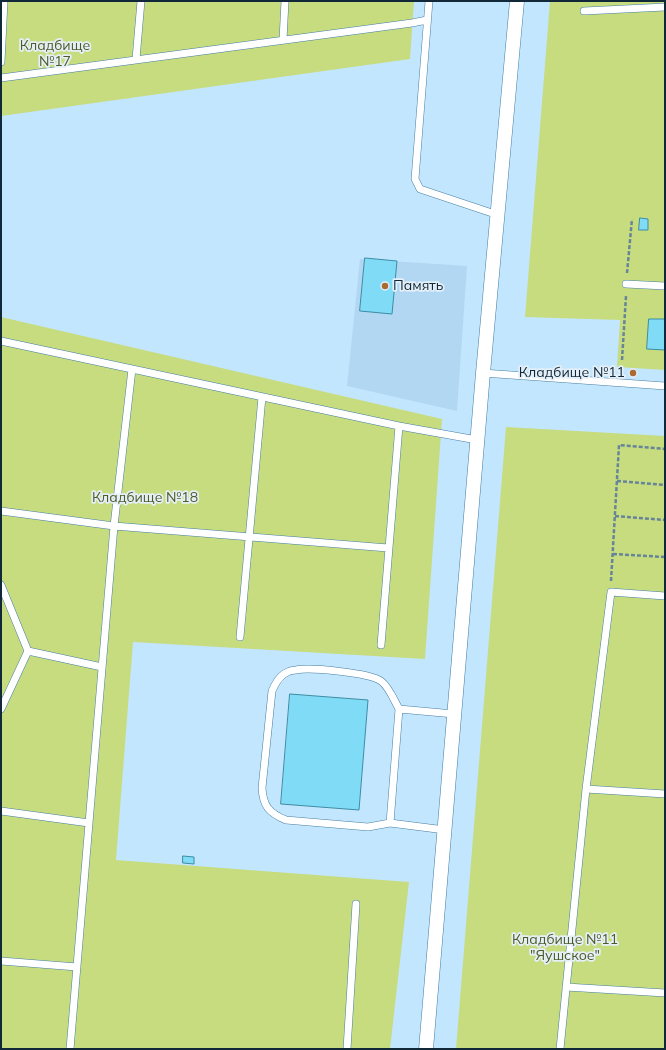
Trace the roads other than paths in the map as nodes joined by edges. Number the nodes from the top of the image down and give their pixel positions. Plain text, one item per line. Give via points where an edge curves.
1 (4, 1) edge
2 (141, 1) edge
3 (285, 1) edge
4 (429, 1) edge
5 (518, 1) edge
6 (665, 7) edge
7 (584, 11) dead end
8 (427, 20) junction
9 (283, 40) junction
10 (136, 59) junction
11 (1, 62) edge
12 (1, 78) edge
13 (498, 215) junction
14 (626, 284) dead end
15 (665, 286) edge
16 (1, 341) edge
17 (132, 370) junction
18 (483, 373) junction
19 (665, 386) edge
20 (262, 397) junction
21 (399, 426) junction
22 (477, 440) junction
23 (1, 511) edge
24 (114, 526) junction
25 (250, 536) junction
26 (388, 548) junction
27 (1, 585) edge
28 (665, 596) edge
29 (240, 637) dead end
30 (381, 645) dead end
31 (28, 651) junction
32 (102, 667) junction
33 (1, 709) edge
34 (399, 709) junction
35 (454, 714) junction
36 (586, 789) junction
37 (665, 794) edge
38 (1, 812) edge
39 (89, 823) junction
40 (390, 823) junction
41 (445, 830) junction
42 (356, 904) dead end
43 (1, 961) edge
44 (77, 967) junction
45 (566, 987) junction
46 (665, 993) edge
47 (70, 1049) edge
48 (347, 1049) edge
49 (426, 1049) edge
50 (560, 1049) edge

1 - 11 lane
2 - 10 lane
3 - 9 lane
4 - 8 lane
5 - 13 street
6 - 7 lane
8 - 9 lane
8 - 13 lane via 415,179 420,189
9 - 10 lane
10 - 12 lane
13 - 18 street
14 - 15 lane
16 - 17 lane
17 - 20 lane
17 - 24 lane
18 - 19 lane
18 - 22 street
20 - 21 lane
20 - 25 lane
21 - 22 lane
21 - 26 lane
22 - 35 street
23 - 24 lane
24 - 25 lane
24 - 32 lane
25 - 26 lane
25 - 29 lane
26 - 30 lane
27 - 31 lane
28 - 36 lane via 610,592
31 - 32 lane
31 - 33 lane
32 - 39 lane
34 - 35 lane
34 - 40 lane
34 - 40 lane via 384,684 370,676 306,669 284,674 272,691 262,788 265,805 274,815 286,820 368,827
35 - 41 street
36 - 37 lane
36 - 45 lane
38 - 39 lane
39 - 44 lane
40 - 41 lane
41 - 49 street
42 - 48 lane
43 - 44 lane
44 - 47 lane
45 - 46 lane
45 - 50 lane

